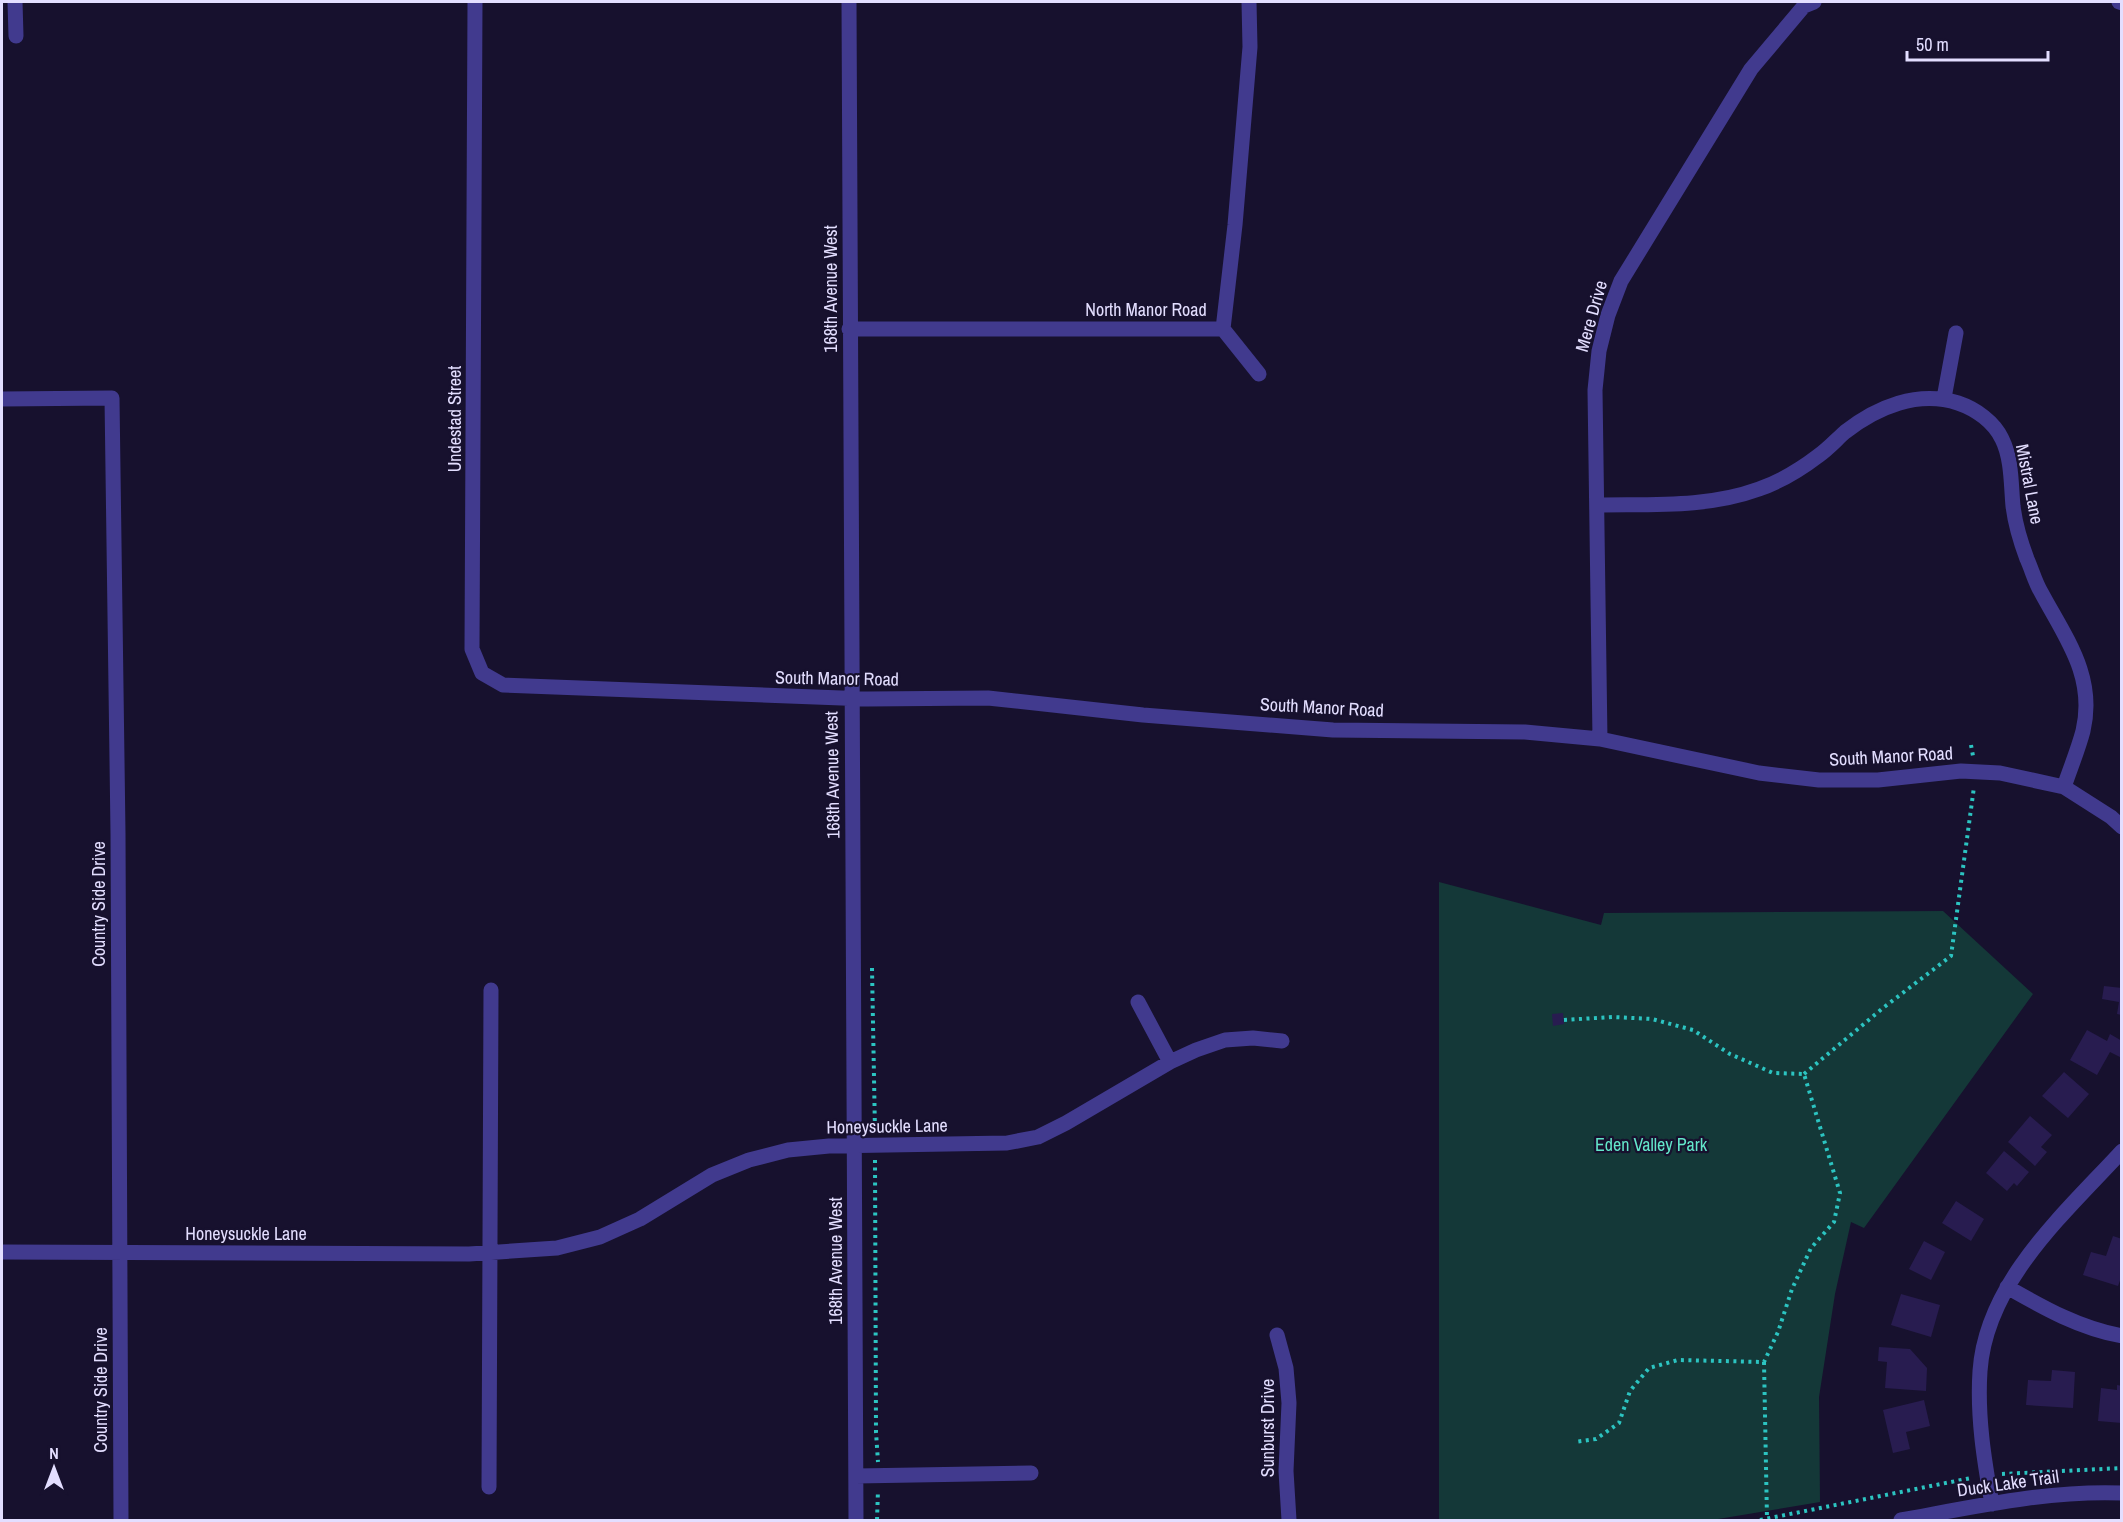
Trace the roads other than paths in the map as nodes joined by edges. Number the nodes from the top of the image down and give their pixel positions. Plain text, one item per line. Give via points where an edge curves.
1 (15, 2) edge
2 (475, 2) edge
3 (849, 2) edge
4 (1249, 2) edge
5 (1806, 3) edge
6 (16, 36) dead end
7 (849, 329) junction
8 (1223, 329) junction
9 (1956, 333) dead end
10 (1259, 374) dead end
11 (1944, 398) junction
12 (2, 399) edge
13 (1598, 505) junction
14 (503, 685) joint
15 (851, 699) junction
16 (1600, 739) junction
17 (2064, 787) junction
18 (2121, 827) edge
19 (491, 990) dead end
20 (1138, 1002) dead end
21 (1281, 1041) dead end
22 (1170, 1062) junction
23 (854, 1145) junction
24 (2121, 1151) edge
25 (2, 1252) edge
26 (119, 1252) junction
27 (490, 1252) junction
28 (2007, 1287) junction
29 (1277, 1335) dead end
30 (2121, 1336) edge
31 (1031, 1473) dead end
32 (856, 1476) junction
33 (489, 1487) dead end
34 (2121, 1493) edge
35 (1992, 1504) junction
36 (1964, 1515) edge
37 (121, 1521) edge
38 (856, 1521) edge
39 (1289, 1521) edge
40 (1901, 1521) edge

1 - 6 street
2 - 14 street, Undestad Street via 472,649 482,673
3 - 7 street, 168th Avenue West
4 - 8 street, North Manor Road via 1250,47
5 - 13 street, Mere Drive via 1751,69 1621,281 1599,351 1595,390
7 - 8 street, North Manor Road
7 - 15 street, 168th Avenue West
8 - 10 street
9 - 11 street
11 - 13 street, Mistral Lane via 1890,405 1865,417 1819,456 1760,489 1724,500 1691,504
11 - 17 street, Mistral Lane via 1973,407 2002,439 2024,552 2040,591 2079,662 2085,695 2083,730
12 - 26 street, Country Side Drive via 112,398
13 - 16 street, Mere Drive
14 - 15 street, South Manor Road
15 - 16 street, South Manor Road via 988,698 1333,730 1525,732
15 - 23 street, 168th Avenue West
16 - 17 street, South Manor Road via 1759,773 1819,780 1878,780 1977,771
17 - 18 street, South Manor Road
19 - 27 street
20 - 22 street
21 - 22 street, Honeysuckle Lane via 1225,1040
22 - 23 street, Honeysuckle Lane via 1038,1137 1007,1143
23 - 27 street, Honeysuckle Lane via 788,1150 749,1160 712,1175 640,1219 600,1237 557,1248
23 - 32 street, 168th Avenue West
24 - 28 street via 2029,1253
25 - 26 street, Honeysuckle Lane
26 - 27 street, Honeysuckle Lane
26 - 37 street, Country Side Drive
27 - 33 street
28 - 30 street via 2061,1317
28 - 35 street via 1989,1331 1980,1369 1982,1445
29 - 39 street, Sunburst Drive via 1286,1368 1289,1403
31 - 32 street
32 - 38 street, 168th Avenue West
34 - 35 street, Duck Lake Trail via 2058,1495
35 - 36 street, Duck Lake Trail
36 - 40 street, Duck Lake Trail

